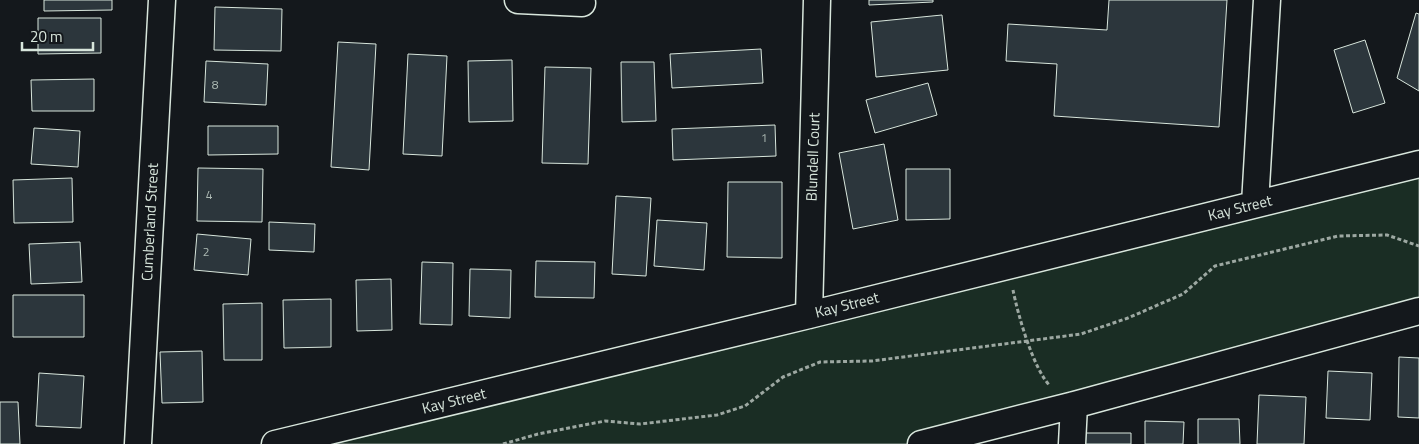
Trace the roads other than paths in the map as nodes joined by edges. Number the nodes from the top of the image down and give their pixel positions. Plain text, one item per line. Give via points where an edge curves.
1 (162, 0) edge
2 (518, 0) edge
3 (817, 0) edge
4 (1267, 0) edge
5 (582, 3) dead end
6 (1419, 164) edge
7 (1256, 204) junction
8 (1419, 310) edge
9 (809, 315) junction
10 (1074, 405) junction
11 (138, 444) edge
12 (275, 444) edge
13 (920, 444) edge
14 (1072, 444) edge

1 - 11 street, Cumberland Street
2 - 5 street
3 - 9 street, Blundell Court
4 - 7 street
6 - 7 street, Kay Street
7 - 9 street, Kay Street
8 - 10 street
9 - 12 street, Kay Street
10 - 13 street
10 - 14 street

